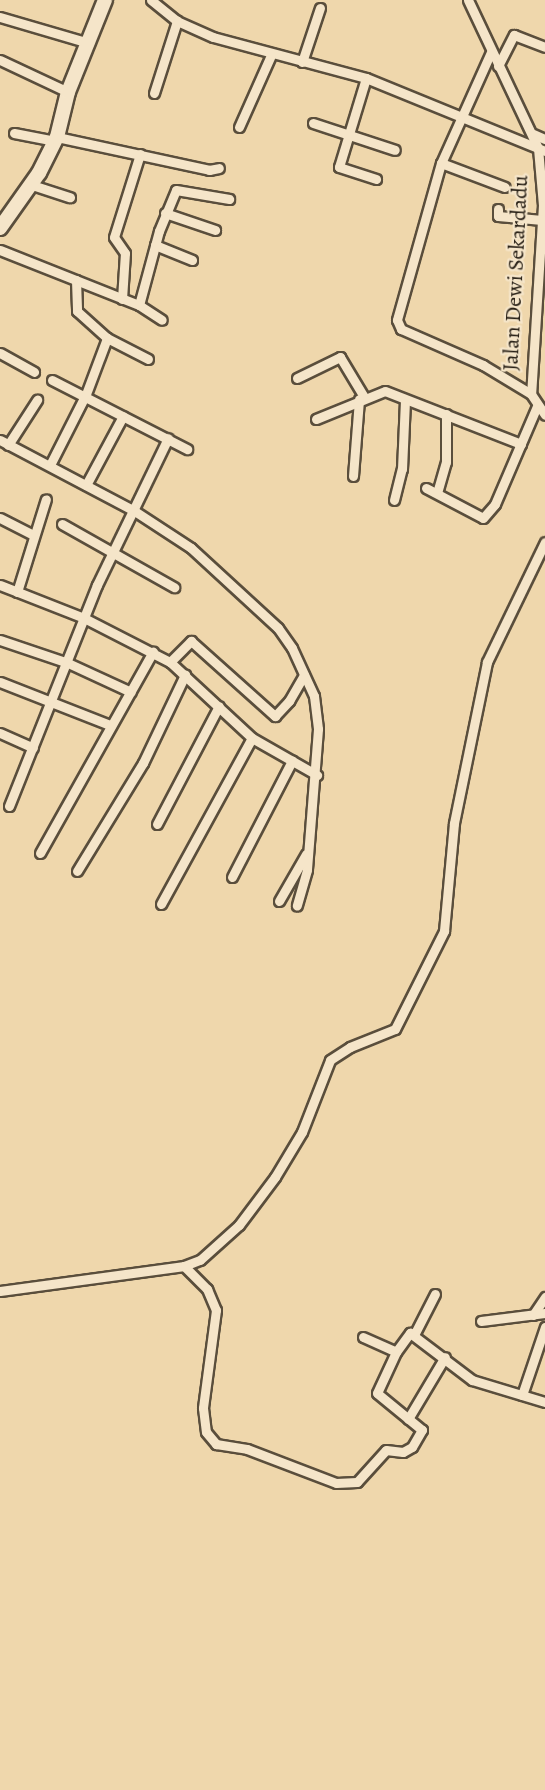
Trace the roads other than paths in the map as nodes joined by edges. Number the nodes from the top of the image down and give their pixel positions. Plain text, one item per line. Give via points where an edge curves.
1 (151, 0) edge
2 (468, 0) edge
3 (102, 1) edge
4 (320, 8) dead end
5 (0, 17) edge
6 (177, 21) junction
7 (89, 43) junction
8 (545, 47) edge
9 (491, 52) junction
10 (271, 55) junction
11 (0, 60) edge
12 (302, 62) junction
13 (498, 66) junction
14 (366, 78) junction
15 (68, 92) junction
16 (154, 93) dead end
17 (458, 118) junction
18 (313, 123) dead end
19 (239, 127) dead end
20 (14, 133) dead end
21 (533, 134) junction
22 (349, 135) junction
23 (56, 139) junction
24 (545, 139) edge
25 (395, 150) dead end
26 (541, 150) edge
27 (140, 154) junction
28 (441, 163) junction
29 (219, 168) dead end
30 (376, 179) dead end
31 (32, 184) junction
32 (544, 185) edge
33 (505, 187) dead end
34 (69, 197) dead end
35 (229, 199) dead end
36 (498, 209) dead end
37 (165, 213) junction
38 (542, 220) junction
39 (0, 228) edge
40 (215, 230) dead end
41 (154, 245) junction
42 (0, 250) edge
43 (192, 260) dead end
44 (542, 276) edge
45 (76, 280) junction
46 (122, 299) junction
47 (140, 305) junction
48 (533, 315) junction
49 (545, 318) edge
50 (162, 320) dead end
51 (107, 338) junction
52 (0, 353) edge
53 (148, 359) dead end
54 (34, 372) dead end
55 (297, 378) dead end
56 (52, 380) dead end
57 (86, 394) junction
58 (531, 394) junction
59 (362, 398) junction
60 (37, 400) dead end
61 (405, 400) junction
62 (537, 406) junction
63 (446, 414) junction
64 (545, 415) edge
65 (123, 416) junction
66 (316, 419) dead end
67 (168, 438) junction
68 (4, 442) edge
69 (521, 444) junction
70 (187, 449) dead end
71 (50, 465) junction
72 (354, 476) dead end
73 (86, 485) junction
74 (426, 488) dead end
75 (437, 494) junction
76 (46, 499) dead end
77 (394, 500) dead end
78 (133, 510) junction
79 (0, 518) edge
80 (62, 524) dead end
81 (34, 535) junction
82 (545, 542) edge
83 (114, 553) junction
84 (0, 585) edge
85 (174, 587) dead end
86 (17, 592) junction
87 (84, 618) junction
88 (0, 640) edge
89 (153, 652) junction
90 (170, 662) junction
91 (68, 663) junction
92 (185, 675) junction
93 (304, 675) junction
94 (0, 682) edge
95 (131, 692) junction
96 (53, 702) junction
97 (219, 706) junction
98 (110, 725) junction
99 (0, 733) edge
100 (252, 738) junction
101 (33, 748) junction
102 (292, 760) junction
103 (317, 775) junction
104 (9, 806) dead end
105 (157, 824) dead end
106 (40, 853) dead end
107 (306, 854) junction
108 (77, 871) dead end
109 (232, 878) dead end
110 (279, 901) dead end
111 (160, 904) dead end
112 (297, 906) dead end
113 (184, 1266) junction
114 (0, 1291) edge
115 (435, 1294) dead end
116 (545, 1297) edge
117 (545, 1313) edge
118 (533, 1315) junction
119 (481, 1321) dead end
120 (545, 1327) edge
121 (414, 1335) junction
122 (363, 1337) dead end
123 (396, 1352) junction
124 (445, 1357) junction
125 (522, 1395) junction
126 (545, 1402) edge
127 (408, 1419) junction

1 - 6 street
2 - 9 street, Jalan Dewi Sekardadu
3 - 7 street
4 - 12 street
5 - 7 street
6 - 10 street
6 - 16 street
7 - 15 street
8 - 13 street via 514,35
9 - 13 street, Jalan Dewi Sekardadu
9 - 17 street
10 - 12 street
10 - 19 street
11 - 15 street
12 - 14 street
13 - 21 street, Jalan Dewi Sekardadu
14 - 17 street
14 - 22 street
15 - 23 street
17 - 26 street
17 - 28 street
18 - 22 street
20 - 23 street
21 - 24 street
21 - 26 street, Jalan Dewi Sekardadu
22 - 25 street
22 - 30 street via 339,167
23 - 27 street
23 - 31 street
26 - 32 street, Jalan Dewi Sekardadu
27 - 29 street via 209,170
27 - 46 street via 114,237 125,253
28 - 33 street
28 - 58 street via 397,320 401,329 483,365
31 - 34 street
31 - 39 street
32 - 38 street, Jalan Dewi Sekardadu
35 - 37 street via 179,189
36 - 38 street via 498,216
37 - 40 street
37 - 41 street
38 - 44 street, Jalan Dewi Sekardadu
41 - 43 street
41 - 47 street
42 - 45 street
44 - 48 street, Jalan Dewi Sekardadu
45 - 46 street
45 - 51 street via 76,311
46 - 47 street
47 - 50 street
48 - 49 street
48 - 58 street, Jalan Dewi Sekardadu
51 - 53 street
51 - 57 street
52 - 54 street
55 - 59 street via 340,357
56 - 57 street
57 - 65 street
57 - 71 street
58 - 62 street, Jalan Dewi Sekardadu
59 - 61 street via 385,392
59 - 66 street
59 - 72 street
60 - 68 street
61 - 63 street
61 - 77 street via 402,469
62 - 64 street, Jalan Dewi Sekardadu
62 - 69 street
63 - 69 street
63 - 75 street via 446,462
65 - 67 street
65 - 73 street
67 - 70 street
67 - 78 street
68 - 71 street
69 - 75 street via 495,504 483,518
71 - 73 street
73 - 78 street
74 - 75 street
76 - 81 street
78 - 83 street
78 - 93 street via 191,548 278,628
79 - 81 street
80 - 83 street
81 - 86 street
82 - 113 street via 487,662 478,690 454,823 440,946 395,1029 350,1047 330,1060 302,1132 239,1225 208,1254
83 - 85 street
83 - 87 street
84 - 86 street
86 - 87 street
87 - 89 street
87 - 91 street
88 - 91 street
89 - 90 street
89 - 95 street
90 - 92 street
90 - 93 street via 191,642 274,716 290,701
91 - 95 street
91 - 96 street
92 - 97 street
92 - 108 street via 143,762
93 - 103 street via 316,706
94 - 96 street
95 - 98 street
96 - 98 street
96 - 101 street
97 - 100 street
97 - 105 street
98 - 106 street
99 - 101 street
100 - 102 street
100 - 111 street
101 - 104 street
102 - 103 street
102 - 109 street
103 - 107 street
107 - 110 street
107 - 112 street via 307,870
113 - 114 street
113 - 127 street via 207,1289 216,1310 203,1414 206,1432 216,1444 247,1449 336,1483 350,1484 361,1479 386,1450 404,1452 412,1447 422,1430
115 - 121 street
116 - 118 street
117 - 118 street
118 - 119 street
120 - 125 street
121 - 123 street via 407,1334
121 - 124 street
122 - 123 street
123 - 127 street via 377,1393
124 - 125 street via 472,1380
124 - 127 street
125 - 126 street

